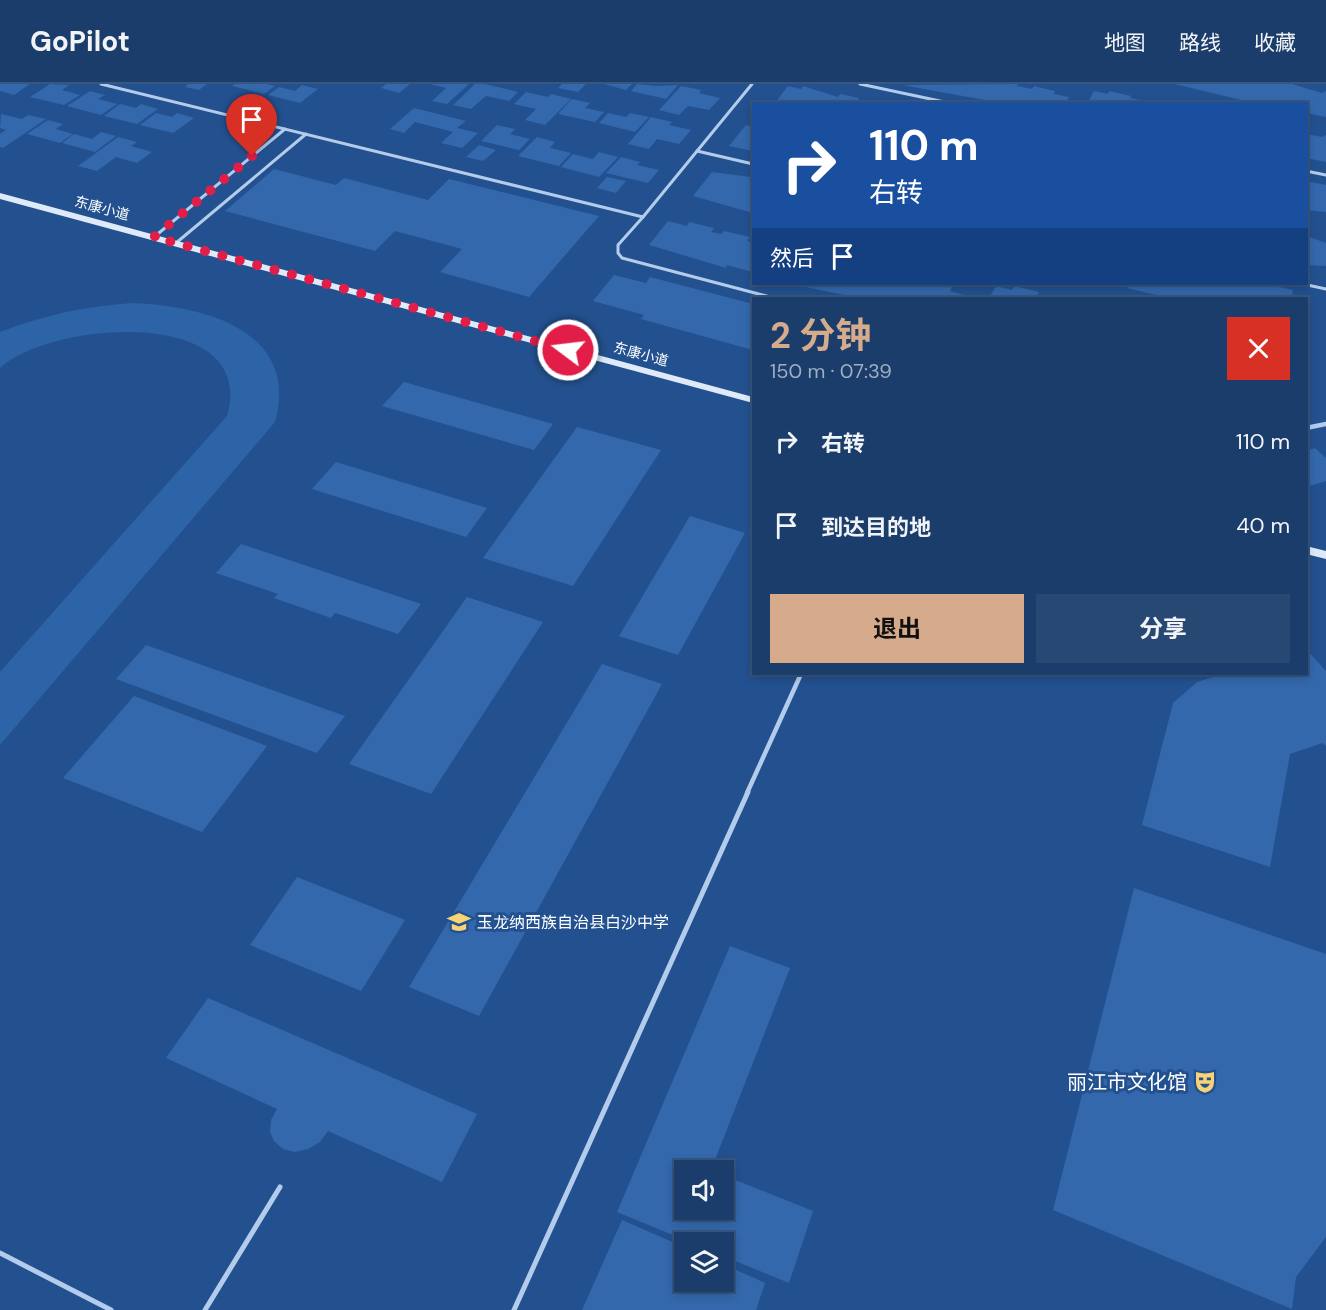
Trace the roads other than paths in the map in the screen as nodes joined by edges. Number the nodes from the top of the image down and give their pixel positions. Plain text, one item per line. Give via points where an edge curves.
1 (101, 84) edge
2 (752, 84) edge
3 (860, 84) edge
4 (945, 102) edge
5 (285, 129) junction
6 (306, 134) junction
7 (697, 151) junction
8 (752, 164) edge
9 (1308, 171) edge
10 (1326, 175) edge
11 (0, 196) edge
12 (643, 217) junction
13 (154, 237) junction
14 (176, 243) junction
15 (1308, 285) edge
16 (1326, 289) edge
17 (770, 297) edge
18 (752, 400) edge
19 (1326, 424) edge
20 (1308, 428) edge
21 (1308, 550) edge
22 (1326, 555) edge
23 (801, 675) edge
24 (280, 1187) dead end
25 (0, 1253) edge
26 (111, 1310) edge
27 (206, 1310) edge
28 (514, 1310) edge

1 - 5 lane
2 - 7 lane
3 - 4 lane
5 - 6 lane
5 - 13 lane
6 - 12 lane
6 - 14 lane
7 - 8 lane
7 - 12 lane
9 - 10 lane
11 - 13 street, 东康小道
12 - 17 lane via 618,245 622,258
13 - 14 street, 东康小道
14 - 18 street, 东康小道
15 - 16 lane
19 - 20 lane
21 - 22 street
23 - 28 lane
24 - 27 lane
25 - 26 lane

